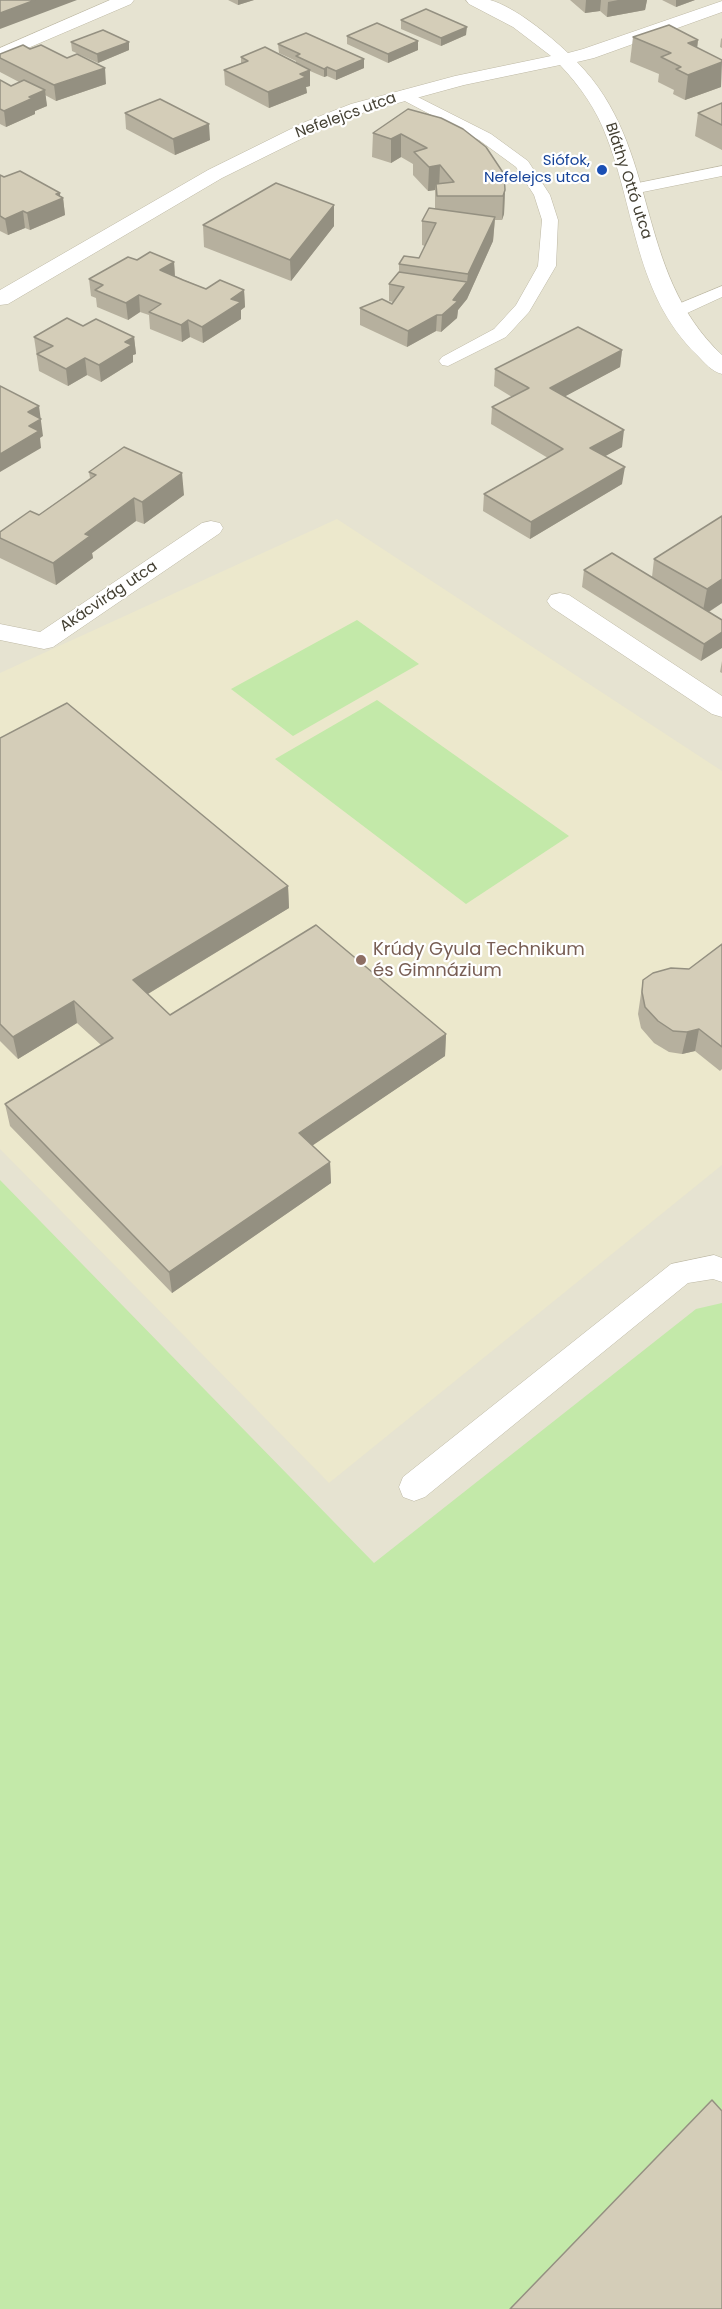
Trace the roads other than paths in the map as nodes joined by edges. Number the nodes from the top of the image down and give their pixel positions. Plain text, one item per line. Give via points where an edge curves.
1 (125, 0) edge
2 (475, 0) edge
3 (722, 6) edge
4 (0, 55) edge
5 (566, 59) junction
6 (404, 95) junction
7 (722, 171) edge
8 (633, 189) junction
9 (722, 291) edge
10 (0, 299) edge
11 (677, 311) junction
12 (448, 361) dead end
13 (722, 367) edge
14 (211, 528) dead end
15 (560, 601) dead end
16 (0, 633) edge
17 (722, 708) edge
18 (722, 1270) edge
19 (414, 1487) dead end

1 - 4 street
2 - 5 street, Bláthy Ottó utca via 529,29
3 - 5 street, Nefelejcs utca
5 - 6 street, Nefelejcs utca
5 - 8 street, Bláthy Ottó utca via 601,105 616,135
6 - 10 street, Nefelejcs utca via 330,119 267,146
6 - 12 lane via 485,137 522,164 542,195 550,219 547,266 523,308 500,333
7 - 8 lane
8 - 11 street, Bláthy Ottó utca via 656,271
9 - 11 lane
11 - 13 street, Bláthy Ottó utca via 686,329
14 - 16 street, Akácvirág utca via 44,640
15 - 17 street
18 - 19 lane via 714,1267 681,1272

